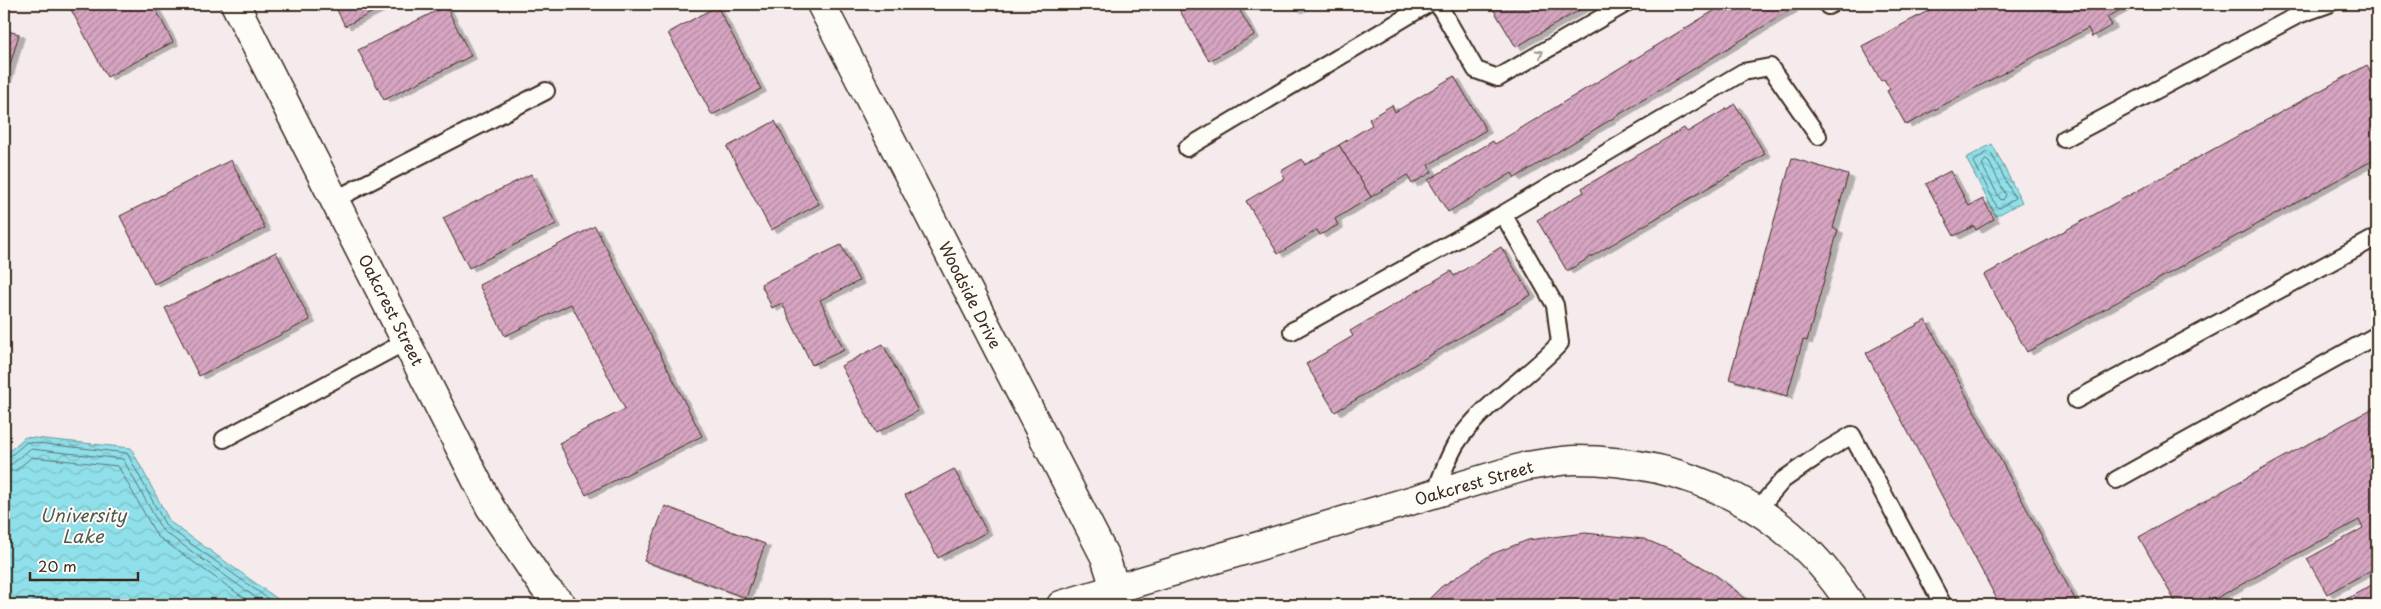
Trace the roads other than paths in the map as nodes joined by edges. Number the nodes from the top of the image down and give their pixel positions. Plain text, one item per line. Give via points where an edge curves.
1 (236, 4) edge
2 (821, 4) edge
3 (1428, 4) edge
4 (1438, 4) edge
5 (1625, 4) edge
6 (2329, 4) edge
7 (546, 91) dead end
8 (1818, 136) dead end
9 (2064, 139) dead end
10 (1187, 148) dead end
11 (334, 200) junction
12 (1503, 214) junction
13 (2377, 237) edge
14 (1292, 331) dead end
15 (2377, 335) edge
16 (407, 341) junction
17 (2076, 400) dead end
18 (224, 439) dead end
19 (2116, 480) dead end
20 (1435, 494) junction
21 (1757, 510) junction
22 (1115, 588) junction
23 (562, 605) edge
24 (1061, 605) edge
25 (1851, 605) edge
26 (1943, 605) edge

1 - 11 street, Oakcrest Street
2 - 22 street, Woodside Drive via 1105,558
3 - 10 lane
4 -> 5 lane via 1476,70 1498,78
6 - 9 lane via 2298,15
7 - 11 lane
8 - 12 lane via 1770,68 1743,72
11 - 16 street, Oakcrest Street
12 - 14 lane
12 - 20 lane via 1555,305 1560,343 1543,362 1484,411 1456,444
13 - 17 lane
15 - 19 lane
16 - 18 lane
16 - 23 street, Oakcrest Street via 490,507 539,580
20 - 21 street, Oakcrest Street via 1527,466 1574,460 1620,462 1684,475
20 - 22 street, Oakcrest Street
21 - 25 street, Oakcrest Street via 1806,548 1838,584
21 - 26 lane via 1783,480 1852,435
22 - 24 street, Oakcrest Street

